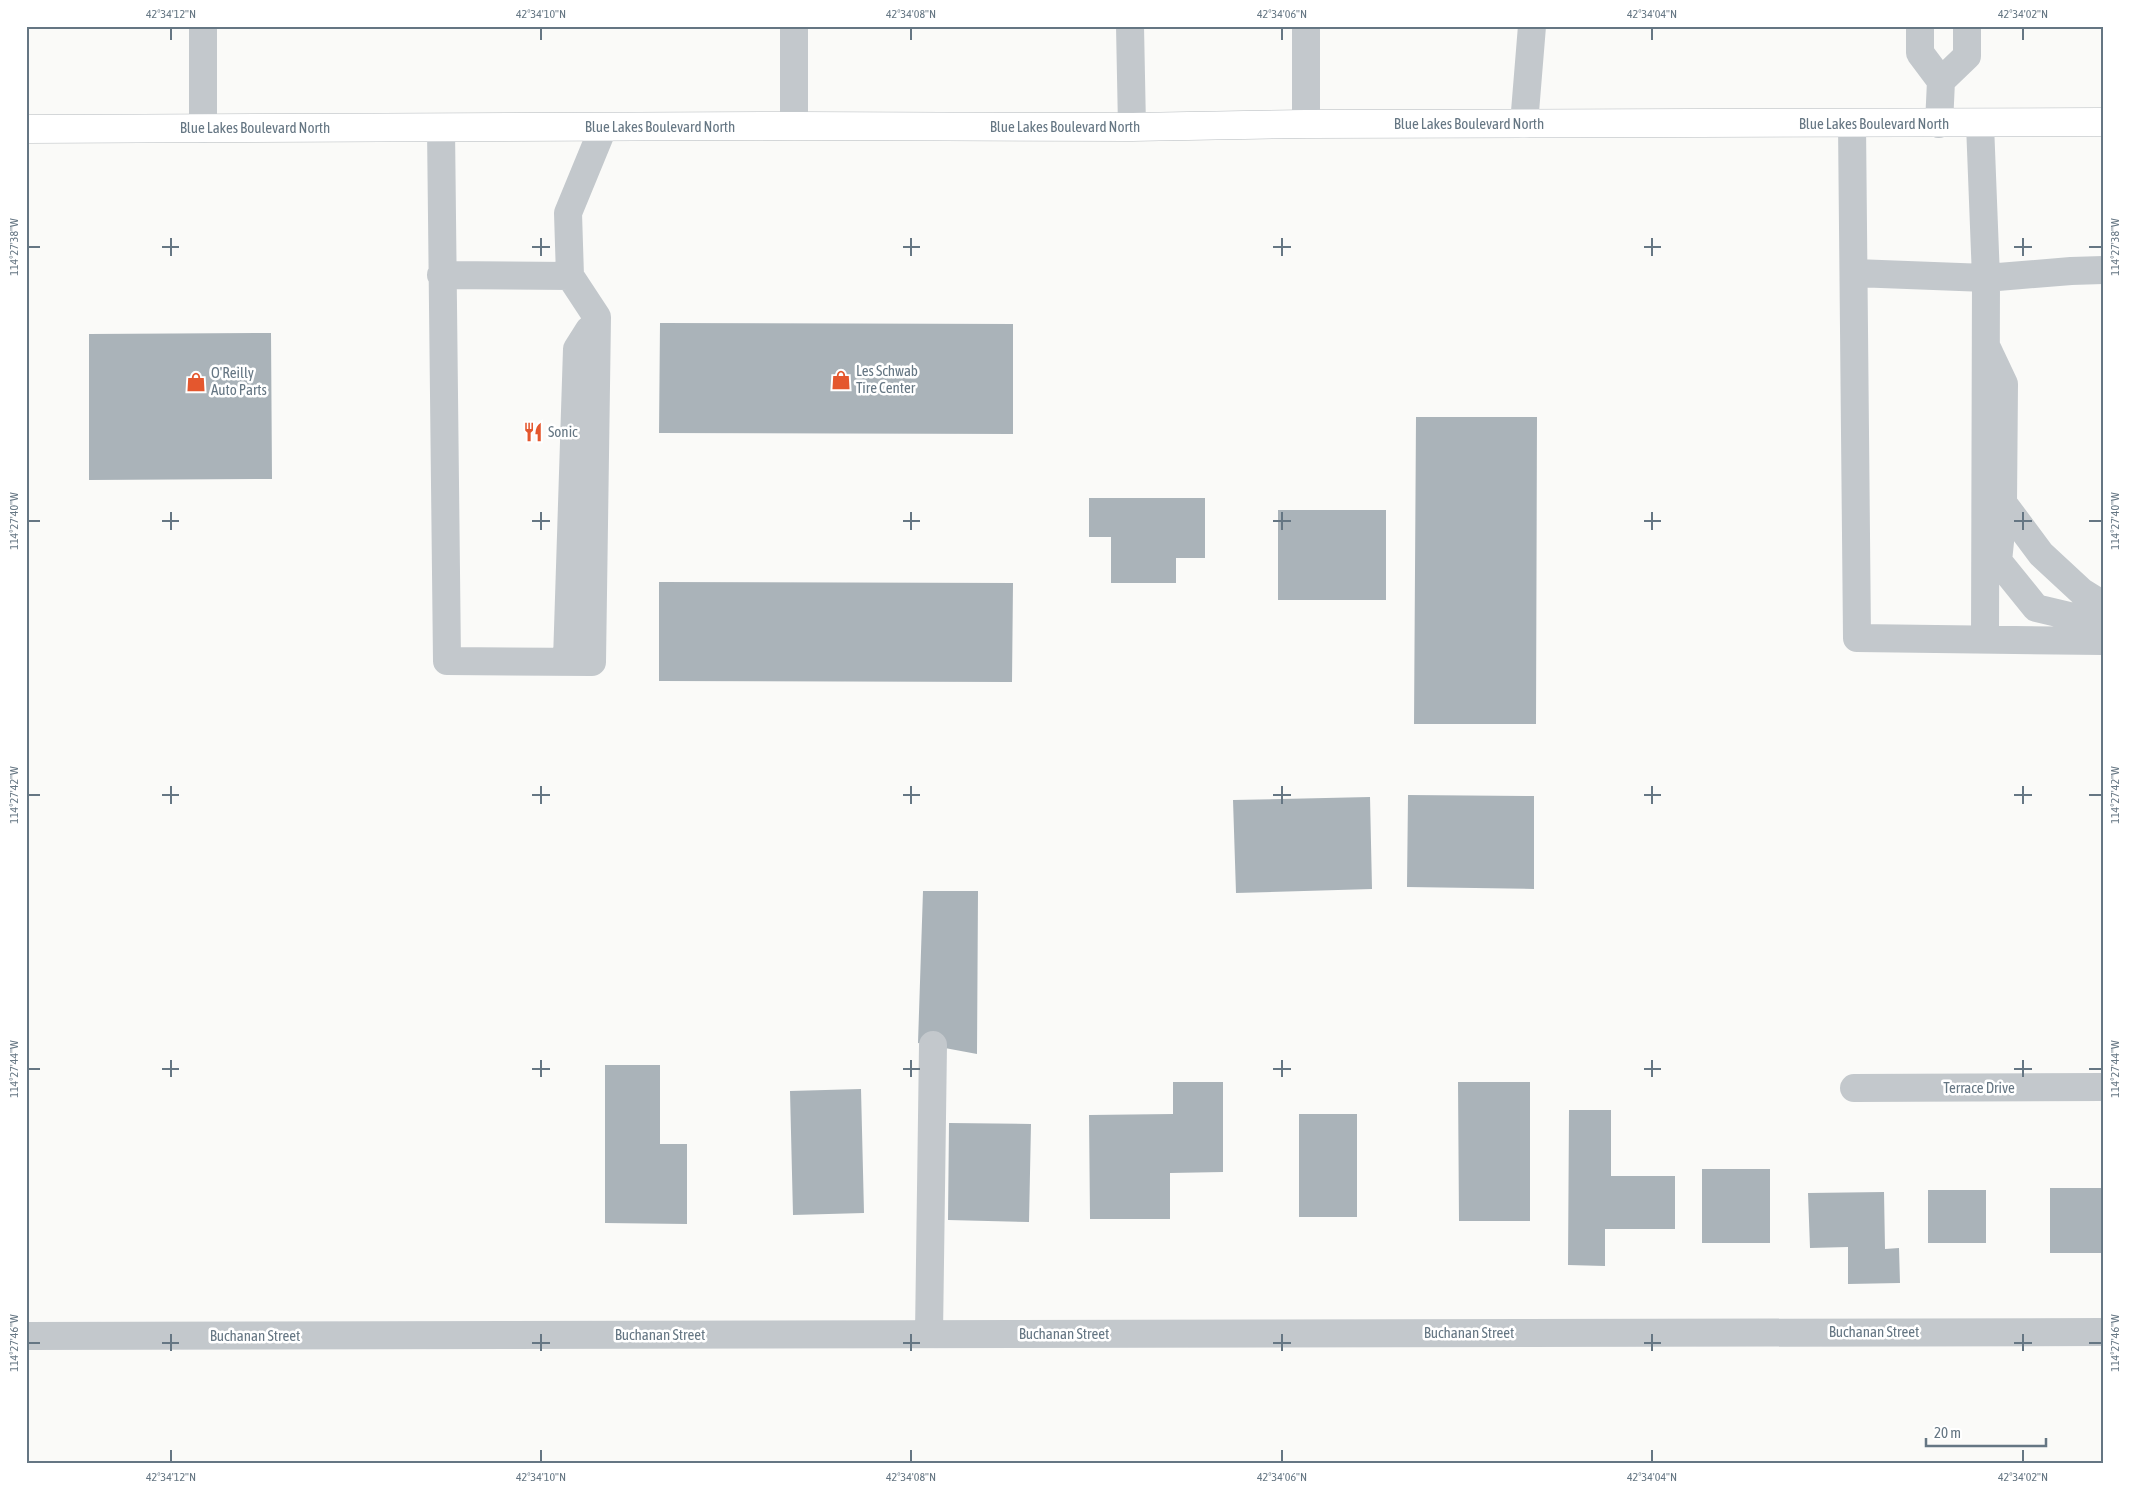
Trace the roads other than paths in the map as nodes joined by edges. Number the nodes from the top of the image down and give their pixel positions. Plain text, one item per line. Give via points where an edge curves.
1 (203, 26) edge
2 (794, 26) edge
3 (1130, 26) edge
4 (1306, 26) edge
5 (1532, 26) edge
6 (1920, 26) edge
7 (1967, 26) edge
8 (1941, 81) junction
9 (2103, 122) edge
10 (1306, 124) junction
11 (1524, 124) junction
12 (1852, 124) junction
13 (1939, 124) junction
14 (1980, 124) junction
15 (794, 126) junction
16 (1132, 127) junction
17 (441, 128) junction
18 (603, 128) junction
19 (26, 129) edge
20 (202, 129) junction
21 (2103, 270) edge
22 (1855, 272) junction
23 (441, 275) junction
24 (570, 276) junction
25 (1986, 278) junction
26 (1984, 342) junction
27 (2003, 503) junction
28 (2103, 605) edge
29 (2103, 609) edge
30 (1985, 639) junction
31 (2103, 641) edge
32 (933, 1045) dead end
33 (2103, 1087) edge
34 (1854, 1088) dead end
35 (2103, 1332) edge
36 (929, 1334) junction
37 (26, 1336) edge

1 - 20 street
2 - 15 street
3 - 16 street
4 - 10 street
5 - 11 street
6 - 8 street via 1920,53
7 - 8 street via 1967,56
8 - 13 street
9 - 14 main road, Blue Lakes Boulevard North
10 - 11 main road, Blue Lakes Boulevard North
10 - 16 main road, Blue Lakes Boulevard North
11 - 12 main road, Blue Lakes Boulevard North
12 - 13 main road, Blue Lakes Boulevard North
12 - 22 street
13 - 14 main road, Blue Lakes Boulevard North
14 - 25 street
15 - 16 main road, Blue Lakes Boulevard North
15 - 18 main road, Blue Lakes Boulevard North
17 - 18 main road, Blue Lakes Boulevard North
17 - 20 main road, Blue Lakes Boulevard North
17 - 23 street
18 - 24 street via 568,213
19 - 20 main road, Blue Lakes Boulevard North
21 - 25 street
22 - 25 street
22 - 30 street via 1857,638
23 - 24 street
23 - 24 street via 447,661 592,662 597,317
25 - 26 street
26 - 27 street via 2004,384
26 - 30 street
27 - 28 street via 2041,554 2082,592
27 - 29 street via 1998,561 2036,608 2090,618
30 - 31 street
32 - 36 street
33 - 34 street, Terrace Drive
35 - 36 street, Buchanan Street
36 - 37 street, Buchanan Street

